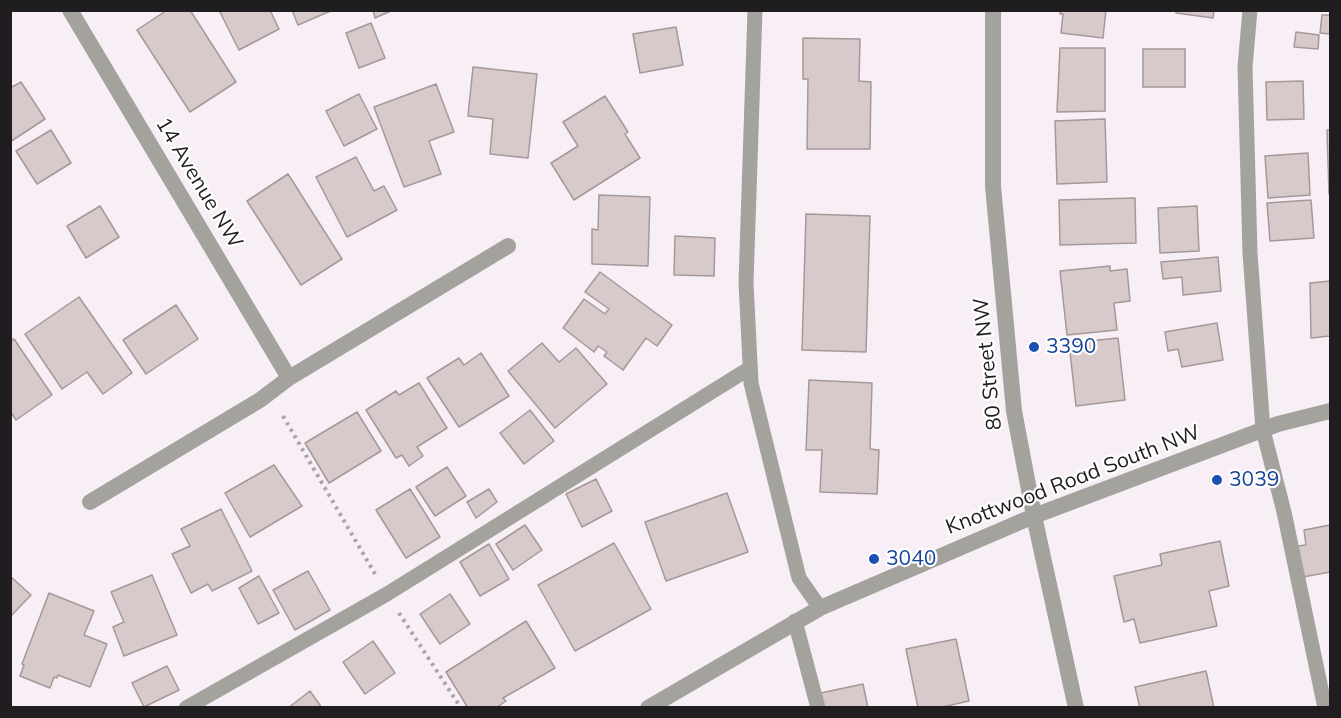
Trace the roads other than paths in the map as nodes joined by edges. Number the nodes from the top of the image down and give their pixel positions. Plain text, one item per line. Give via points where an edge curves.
1 (70, 10) edge
2 (755, 10) edge
3 (993, 10) edge
4 (1250, 10) edge
5 (508, 246) dead end
6 (750, 368) junction
7 (290, 378) junction
8 (1330, 411) edge
9 (1263, 430) junction
10 (90, 502) dead end
11 (1034, 516) junction
12 (820, 608) junction
13 (795, 621) junction
14 (1324, 670) edge
15 (186, 708) edge
16 (648, 708) edge
17 (818, 708) edge
18 (1076, 708) edge
19 (1325, 708) edge

1 - 7 street, 14 Avenue NW
2 - 6 lane via 746,284
3 - 11 street, 80 Street NW via 993,186 1014,411
4 - 9 lane via 1245,67 1250,253
5 - 7 street
6 - 12 lane via 799,578
6 - 15 lane via 387,594
7 - 10 street
8 - 9 street, Knottwood Road South NW
9 - 11 street, Knottwood Road South NW
9 - 14 lane
11 - 12 street, Knottwood Road South NW
11 - 18 street, 80 Street NW
12 - 13 street, Knottwood Road South NW
13 - 16 street, Knottwood Road South NW
13 - 17 lane
14 - 19 lane

